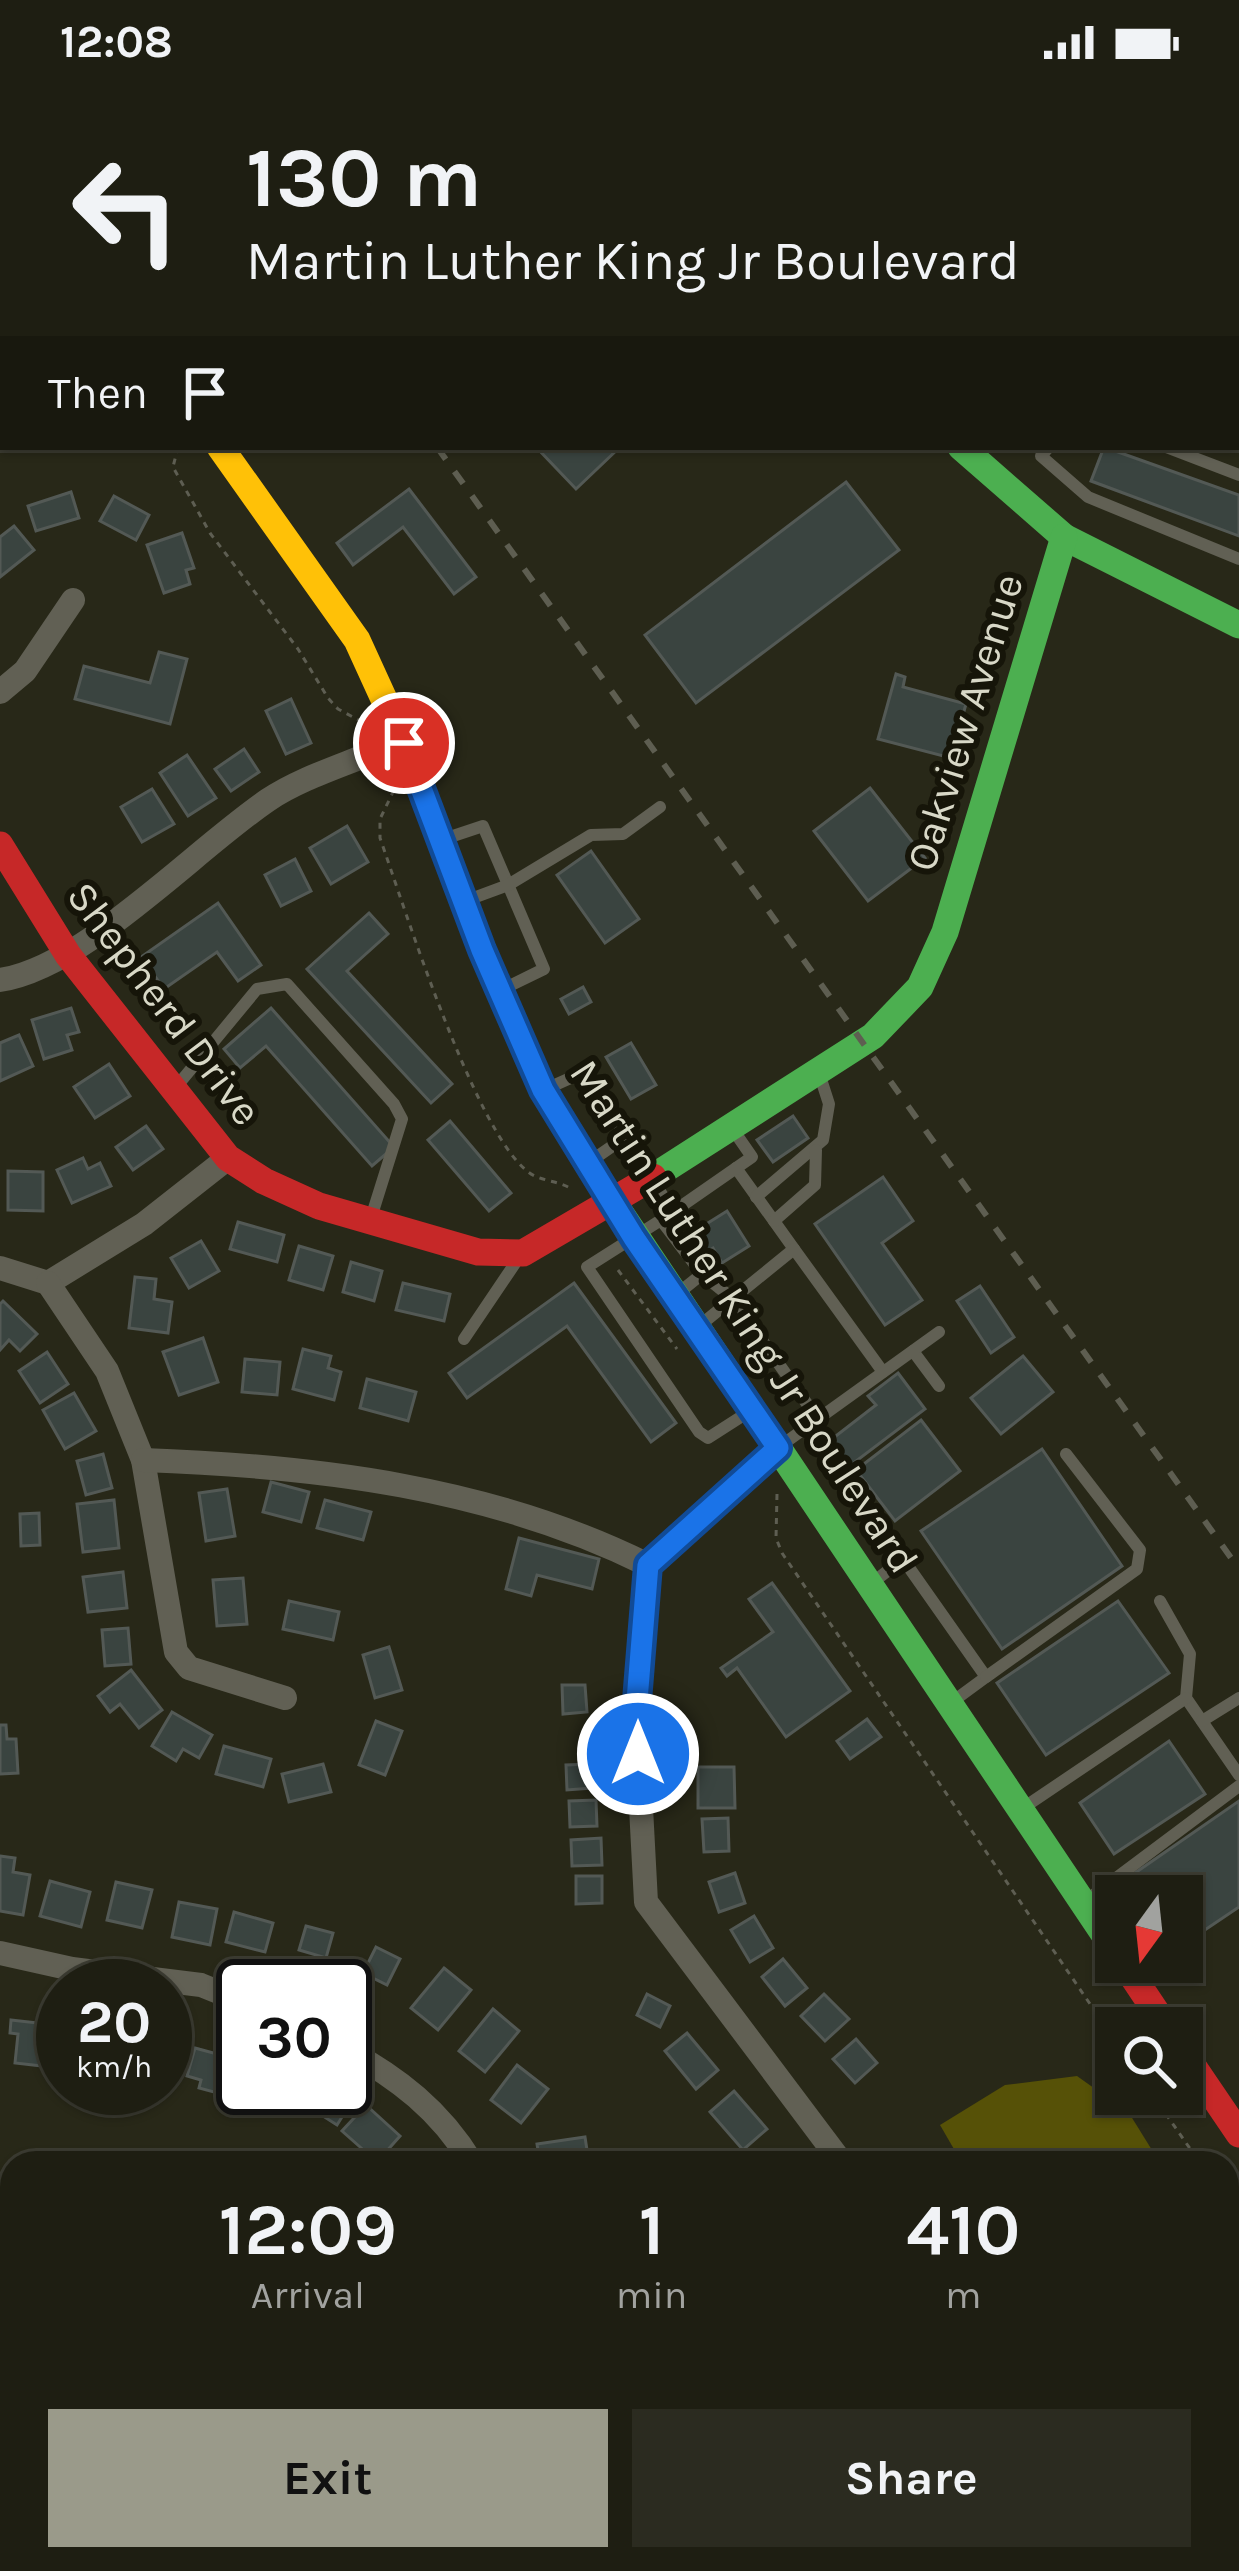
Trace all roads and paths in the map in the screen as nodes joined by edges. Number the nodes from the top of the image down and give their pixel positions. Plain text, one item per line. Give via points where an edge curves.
1 (222, 450) edge
2 (964, 450) edge
3 (1042, 450) edge
4 (1174, 450) edge
5 (1239, 475) edge
6 (1064, 537) junction
7 (1239, 559) edge
8 (73, 600) dead end
9 (1239, 625) edge
10 (0, 692) edge
11 (404, 743) junction
12 (660, 808) dead end
13 (441, 840) junction
14 (0, 844) edge
15 (508, 885) junction
16 (464, 902) junction
17 (68, 955) junction
18 (0, 980) edge
19 (500, 990) junction
20 (816, 1068) junction
21 (174, 1090) junction
22 (543, 1090) junction
23 (730, 1125) junction
24 (624, 1138) junction
25 (702, 1143) junction
26 (816, 1150) junction
27 (228, 1158) junction
28 (587, 1164) junction
29 (730, 1172) junction
30 (649, 1178) junction
31 (756, 1197) junction
32 (612, 1203) junction
33 (667, 1216) junction
34 (774, 1221) junction
35 (370, 1222) junction
36 (634, 1238) junction
37 (794, 1249) junction
38 (523, 1252) junction
39 (0, 1268) edge
40 (702, 1274) junction
41 (48, 1282) junction
42 (675, 1295) junction
43 (733, 1299) junction
44 (697, 1328) junction
45 (939, 1332) dead end
46 (464, 1339) dead end
47 (913, 1351) junction
48 (883, 1372) junction
49 (940, 1386) dead end
50 (752, 1410) junction
51 (817, 1418) junction
52 (778, 1448) junction
53 (1066, 1454) dead end
54 (143, 1460) junction
55 (648, 1565) junction
56 (871, 1584) junction
57 (1160, 1601) dead end
58 (986, 1677) junction
59 (285, 1698) dead end
60 (1186, 1698) junction
61 (1239, 1698) edge
62 (947, 1705) junction
63 (1202, 1721) junction
64 (1239, 1775) edge
65 (1239, 1786) edge
66 (1020, 1810) junction
67 (1083, 1903) junction
68 (1095, 1921) edge
69 (0, 1953) edge
70 (216, 1991) edge
71 (372, 2064) edge
72 (1203, 2081) edge
73 (1167, 2115) edge
74 (1239, 2134) edge
75 (465, 2151) edge
76 (833, 2151) edge
77 (1192, 2151) edge

1 - 11 street, Martin Luther King Jr Boulevard via 358,640
2 - 6 street
3 - 7 lane via 1088,497
4 - 5 lane
6 - 9 street
6 - 20 street, Oakview Avenue via 945,932 920,987 882,1028
8 - 10 street via 26,671
11 - 13 street, Martin Luther King Jr Boulevard
11 - 17 street via 272,797
12 - 15 lane via 623,834 591,835
13 - 15 lane via 482,826
13 - 16 street, Martin Luther King Jr Boulevard
14 - 17 street, Shepherd Drive
15 - 16 lane
15 - 19 lane via 544,969
16 - 19 street, Martin Luther King Jr Boulevard
17 - 18 street
17 - 21 street, Shepherd Drive
19 - 22 street, Martin Luther King Jr Boulevard
20 - 23 street
20 - 26 lane via 830,1104
21 - 27 street, Shepherd Drive
21 - 35 lane via 257,989 287,984 402,1119
22 - 24 lane via 586,1071
22 - 28 street, Martin Luther King Jr Boulevard
23 - 25 street
23 - 29 lane via 752,1157
24 - 28 lane
24 - 30 lane
25 - 29 lane
25 - 30 street
26 - 31 lane
26 - 34 lane via 815,1186
27 - 35 street, Shepherd Drive via 264,1181
27 - 41 street via 144,1224
28 - 32 street, Martin Luther King Jr Boulevard
29 - 31 lane
29 - 33 lane
30 - 32 street
30 - 33 lane
31 - 34 lane
32 - 36 street, Martin Luther King Jr Boulevard
32 - 38 street
33 - 36 lane
33 - 40 lane
34 - 37 lane
35 - 38 street, Shepherd Drive via 478,1252
36 - 42 street, Martin Luther King Jr Boulevard
36 - 50 lane via 586,1270 704,1437
37 - 43 lane
37 - 48 lane
38 - 46 lane
39 - 41 street
40 - 42 lane
40 - 43 lane
41 - 54 street via 106,1371
42 - 44 street, Martin Luther King Jr Boulevard
43 - 44 lane
43 - 51 lane
44 - 50 street, Martin Luther King Jr Boulevard
45 - 47 lane
47 - 48 lane
47 - 49 lane
48 - 51 lane
50 - 52 street, Martin Luther King Jr Boulevard
51 - 52 lane
52 - 55 street
52 - 56 street, Martin Luther King Jr Boulevard
53 - 58 lane via 1140,1550 1137,1569
54 - 55 street via 313,1470 414,1487 516,1512
54 - 59 street via 176,1652 189,1668
55 - 76 street via 636,1713 646,1902
56 - 58 lane via 904,1559
56 - 62 street, Martin Luther King Jr Boulevard
57 - 60 lane via 1190,1654
58 - 62 lane
60 - 63 lane
60 - 66 lane
61 - 63 lane
62 - 66 street, Martin Luther King Jr Boulevard
63 - 64 lane
65 - 67 lane
66 - 67 street, Martin Luther King Jr Boulevard
67 - 68 street, Martin Luther King Jr Boulevard
69 - 70 street
71 - 75 street via 397,2078
72 - 74 street
73 - 77 path

